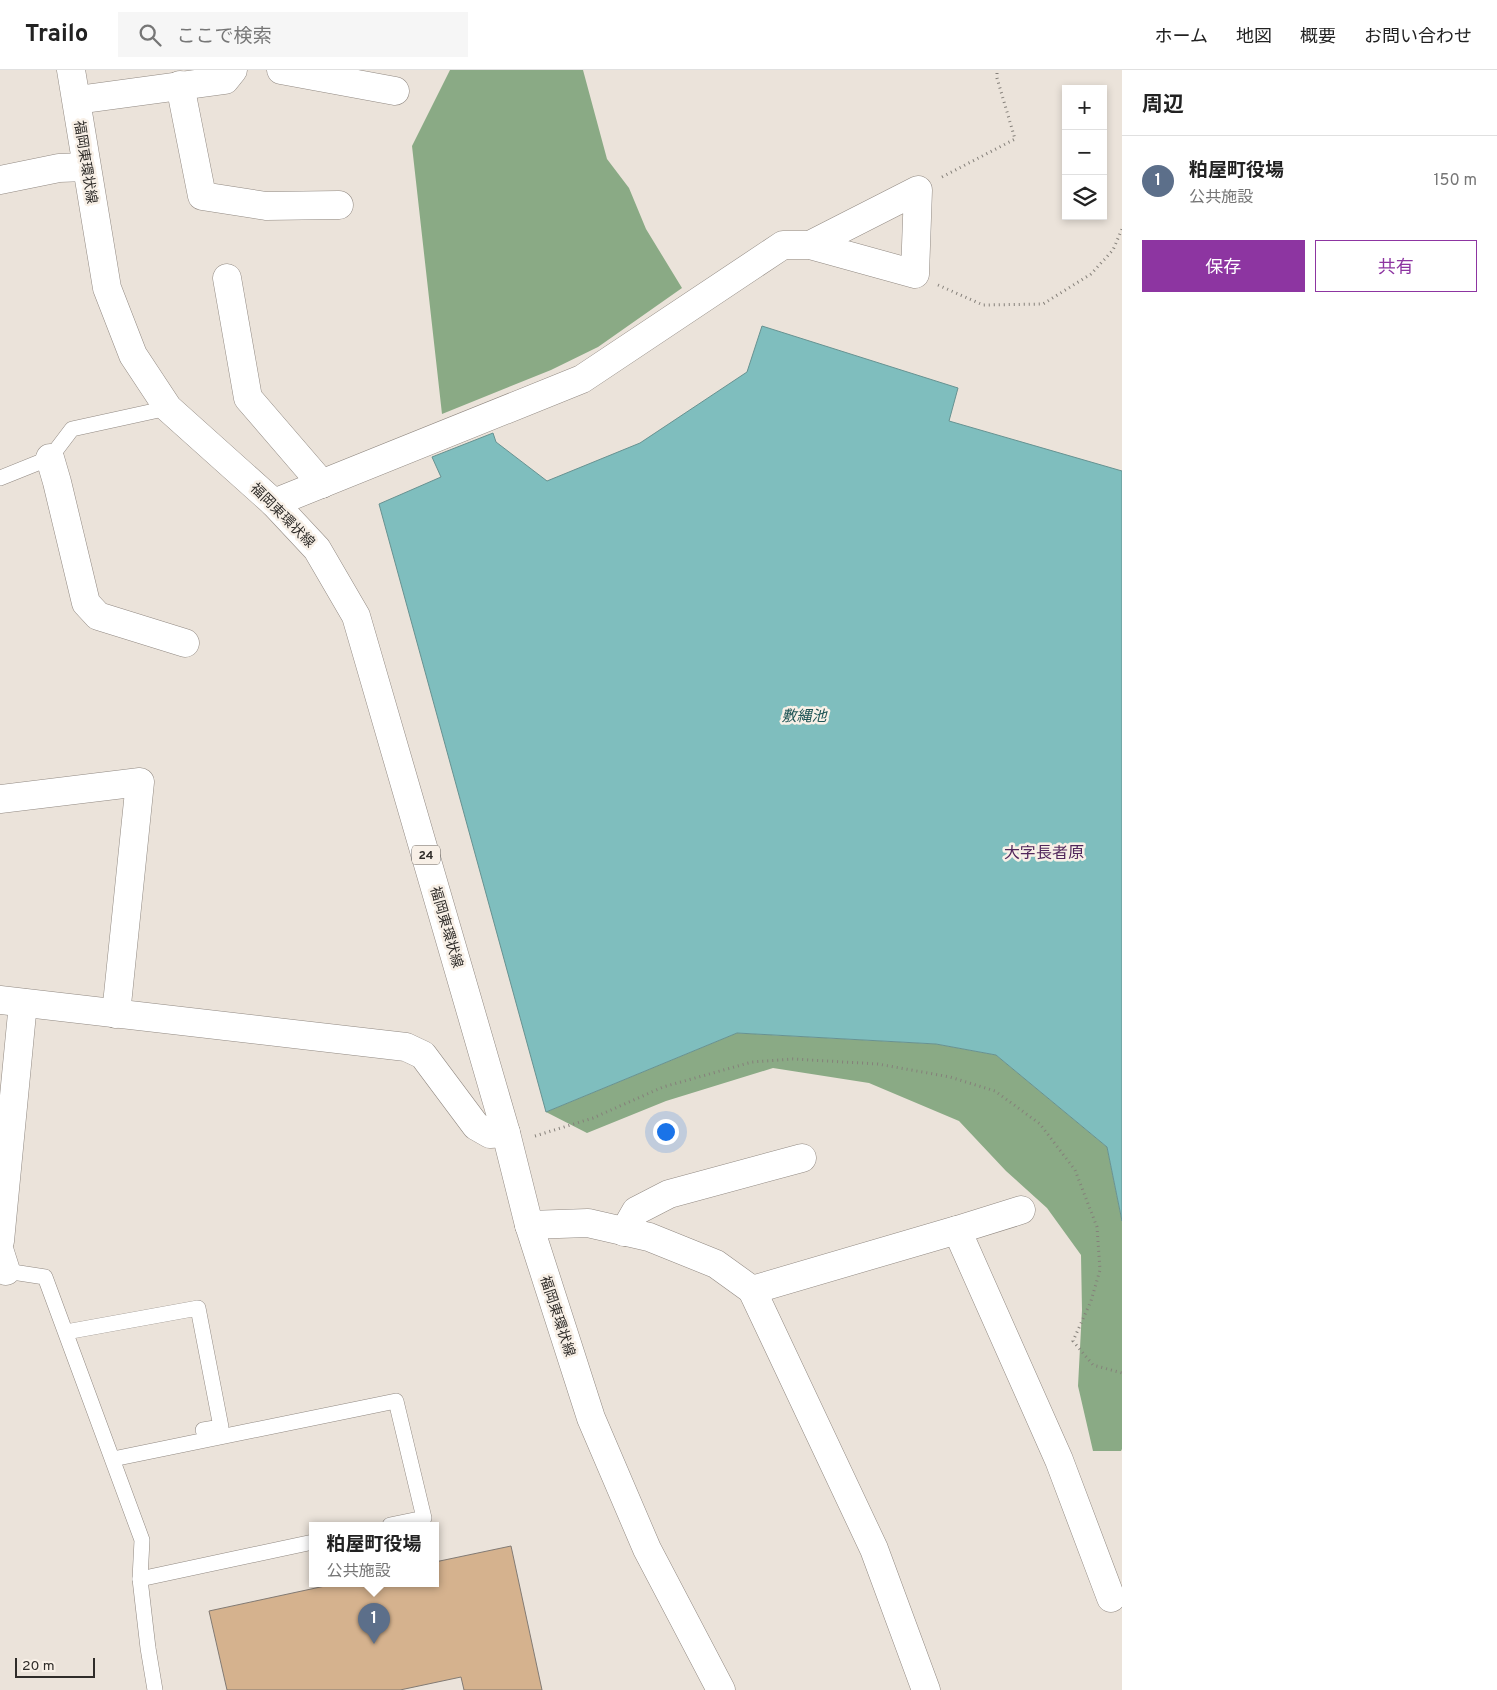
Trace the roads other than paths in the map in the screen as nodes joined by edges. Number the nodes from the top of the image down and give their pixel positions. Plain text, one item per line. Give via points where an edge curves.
1 (71, 70) edge
2 (232, 70) edge
3 (281, 70) edge
4 (180, 85) junction
5 (396, 91) dead end
6 (77, 100) junction
7 (86, 167) junction
8 (0, 180) edge
9 (340, 205) dead end
10 (810, 245) junction
11 (227, 278) dead end
12 (168, 408) junction
13 (50, 458) junction
14 (0, 478) edge
15 (322, 484) junction
16 (274, 503) junction
17 (185, 643) dead end
18 (0, 799) edge
19 (12, 1002) edge
20 (116, 1014) junction
21 (507, 1139) junction
22 (802, 1158) dead end
23 (1021, 1210) dead end
24 (529, 1225) junction
25 (957, 1230) junction
26 (624, 1232) junction
27 (0, 1241) edge
28 (3, 1262) edge
29 (752, 1290) junction
30 (66, 1332) junction
31 (111, 1454) junction
32 (405, 1522) edge
33 (309, 1543) edge
34 (140, 1579) junction
35 (1111, 1598) dead end
36 (156, 1690) edge
37 (721, 1690) edge
38 (926, 1690) edge

1 - 6 street, 福岡東環状線 / 24
2 - 4 street via 225,80
3 - 5 street
4 - 6 street
4 - 9 street via 202,196 266,206
6 - 7 street, 福岡東環状線 / 24
7 - 8 street via 59,168
7 - 12 street, 福岡東環状線 / 24 via 107,288 133,355
10 - 10 street via 918,190 915,274
10 - 15 street via 783,245 582,379
11 - 15 street via 248,398
12 - 13 lane via 72,429
12 - 16 street, 福岡東環状線 / 24
13 - 14 lane
13 - 17 street via 86,603 98,616
15 - 16 street
16 - 21 street, 福岡東環状線 / 24 via 317,549 356,616
18 - 20 street via 140,782
19 - 20 street
19 - 27 street
20 - 21 street via 406,1046 424,1055 476,1126
21 - 24 street, 福岡東環状線 / 24
22 - 26 street via 669,1194 636,1211
23 - 25 street
24 - 26 street via 588,1223
24 - 37 street, 福岡東環状線 / 24 via 591,1418 647,1549
25 - 29 street
25 - 35 street via 1059,1460
26 - 29 street via 716,1264
28 - 30 lane via 45,1277
29 - 38 street via 874,1549
30 - 31 lane
30 - 31 lane via 198,1308 221,1427
31 - 32 lane via 396,1401 424,1518
31 - 34 lane via 142,1540
33 - 34 lane
34 - 36 lane

